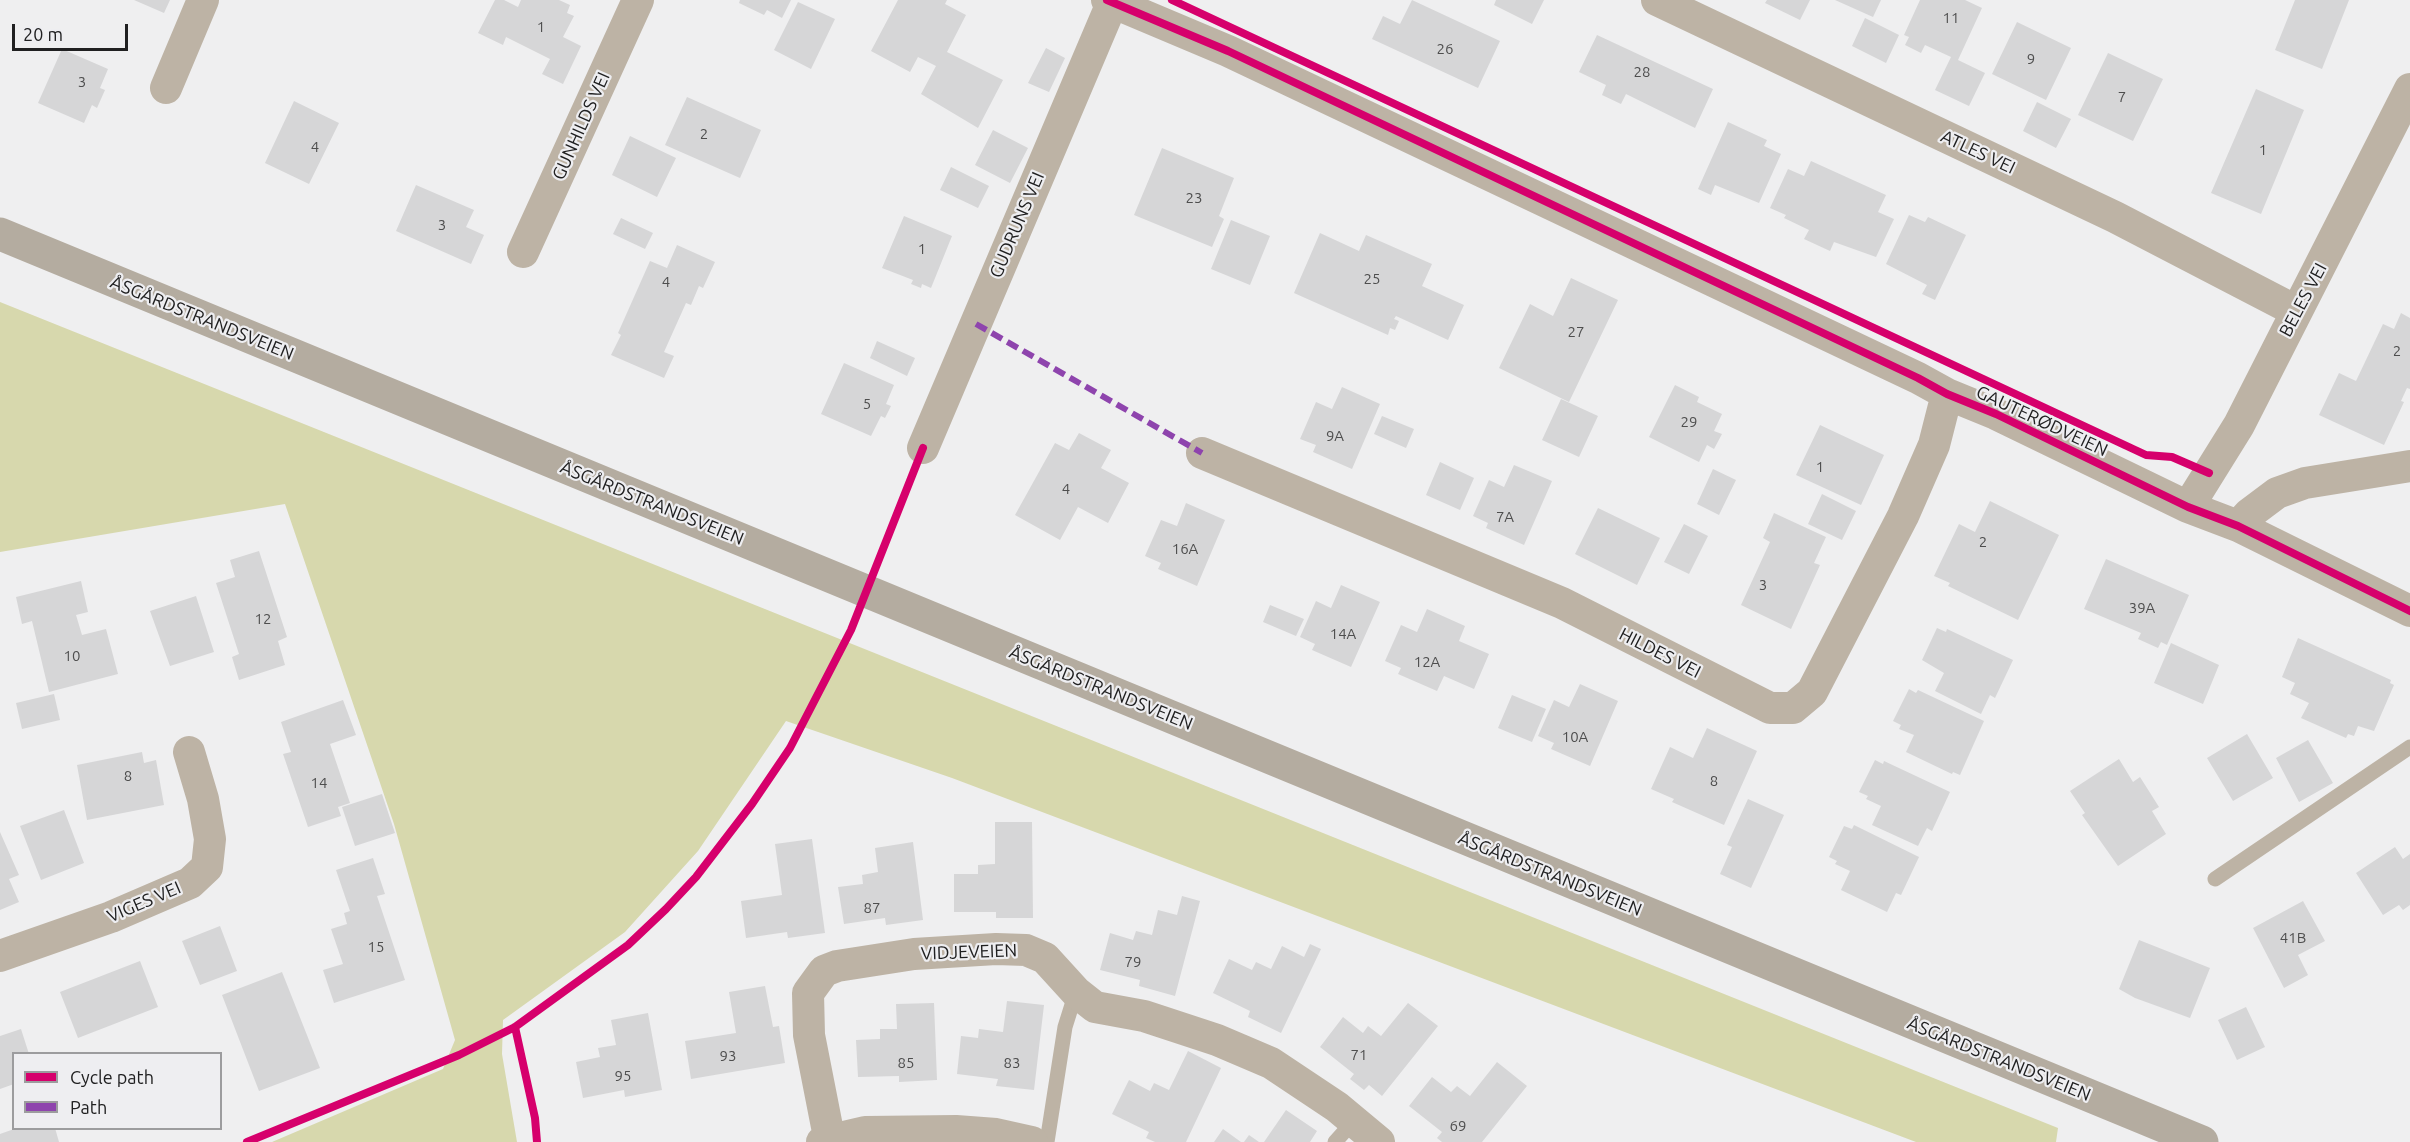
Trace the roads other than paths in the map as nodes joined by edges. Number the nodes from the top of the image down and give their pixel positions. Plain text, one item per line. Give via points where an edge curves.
1 (203, 0) edge
2 (638, 0) edge
3 (1657, 0) edge
4 (1110, 1) edge
5 (165, 88) dead end
6 (2410, 89) edge
7 (0, 234) edge
8 (523, 252) dead end
9 (2296, 311) junction
10 (1947, 394) junction
11 (923, 448) dead end
12 (1202, 453) dead end
13 (2410, 466) edge
14 (2188, 507) junction
15 (2238, 526) junction
16 (2410, 610) edge
17 (2410, 747) edge
18 (189, 752) dead end
19 (2215, 879) dead end
20 (0, 956) edge
21 (1076, 992) junction
22 (1344, 1132) edge
23 (827, 1141) edge
24 (1032, 1142) edge
25 (1047, 1142) edge
26 (1379, 1142) edge
27 (2202, 1142) edge

1 - 5 street
2 - 8 street, GUNHILDS VEI
3 - 9 street, ATLES VEI via 2115,217
4 - 10 street, GAUTERØDVEIEN via 1228,51
4 - 11 street, GUDRUNS VEI
6 - 9 street, BELES VEI
7 - 27 main road, ÅSGÅRDSTRANDSVEIEN
9 - 14 street, BELES VEI via 2239,425
10 - 12 street, HILDES VEI via 1934,445 1903,516 1812,692 1793,708 1770,708 1562,603
10 - 14 street, GAUTERØDVEIEN
13 - 15 street via 2305,483 2277,493
14 - 15 street, GAUTERØDVEIEN
15 - 16 street, GAUTERØDVEIEN
17 - 19 lane
18 - 20 street, VIGES VEI via 210,839 207,867 190,883 111,917
21 - 22 street, VIDJEVEIEN via 1095,1007 1144,1016 1271,1063 1337,1107
21 - 23 street, VIDJEVEIEN via 1045,958 1026,950 914,954 824,971 808,993 809,1035
21 - 25 lane via 1065,1027
22 - 26 street, VIDJEVEIEN
23 - 24 street, VIDJEVEIEN via 865,1132 956,1131

